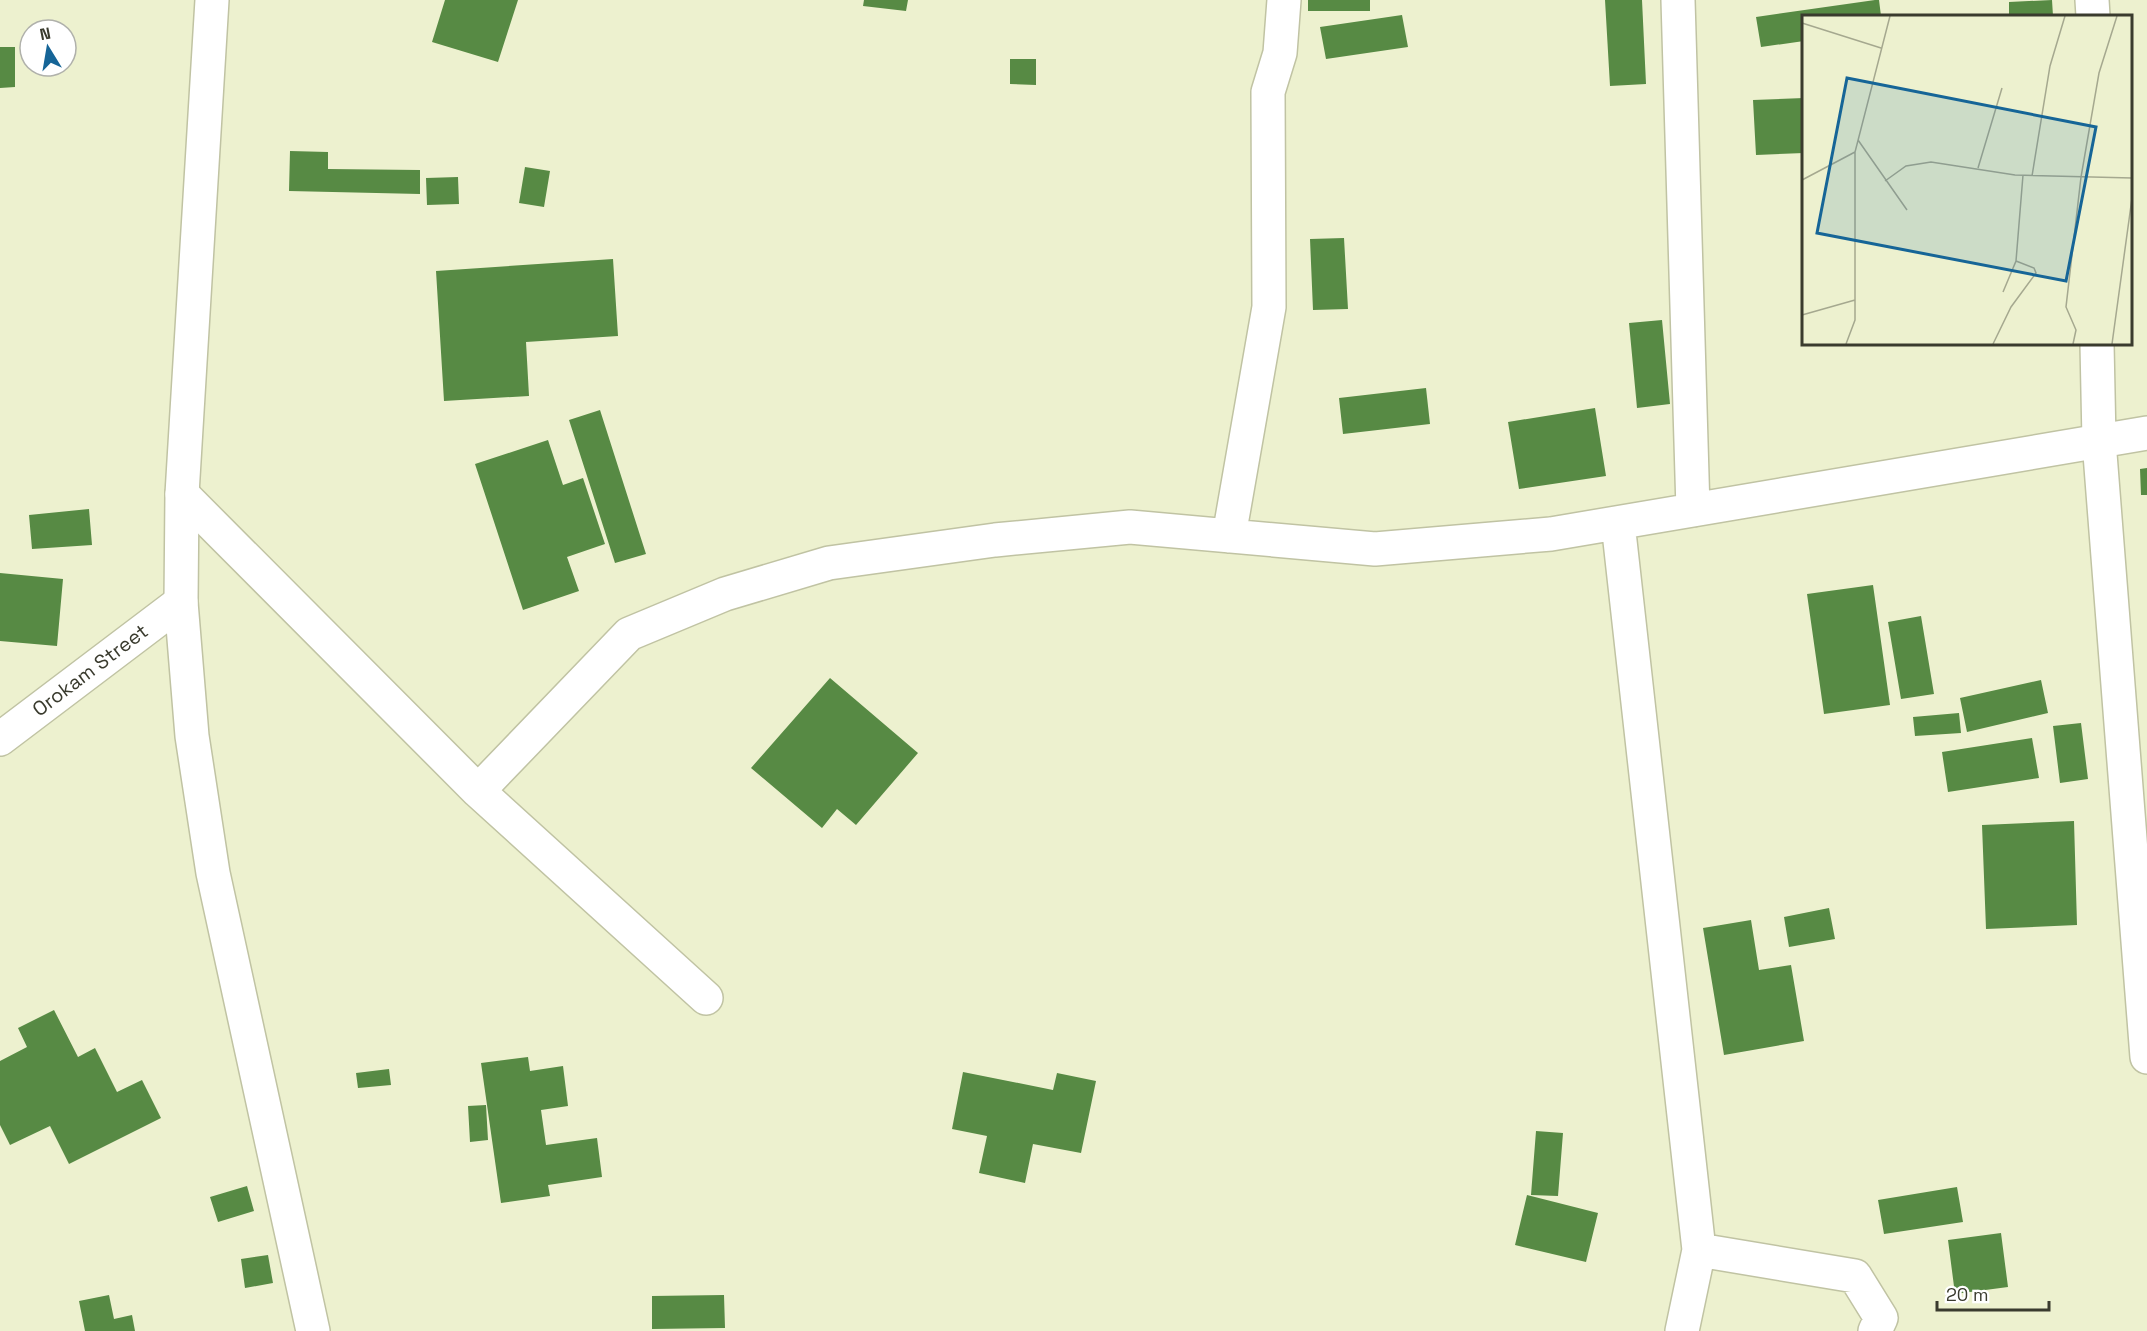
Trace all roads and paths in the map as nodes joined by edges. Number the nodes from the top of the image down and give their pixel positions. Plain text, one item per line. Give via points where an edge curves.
1 (212, 0) edge
2 (1284, 0) edge
3 (1678, 0) edge
4 (2097, 345) edge
5 (2147, 433) edge
6 (2098, 441) junction
7 (182, 494) junction
8 (1693, 510) junction
9 (1618, 523) junction
10 (1229, 536) junction
11 (181, 602) junction
12 (0, 739) edge
13 (478, 790) junction
14 (706, 998) dead end
15 (2147, 1058) edge
16 (1699, 1250) junction
17 (313, 1331) edge
18 (1682, 1331) edge
19 (1875, 1331) edge

1 - 7 street
2 - 10 street via 1280,53 1268,92 1269,307
3 - 8 street
4 - 6 street
5 - 6 street
6 - 8 street
6 - 15 street
7 - 11 street
7 - 13 street
8 - 9 street
9 - 10 street via 1551,534 1375,549
9 - 16 street
10 - 13 street via 1130,527 995,540 829,563 725,594 629,634
11 - 12 street, Orokam Street
11 - 17 street via 192,736 213,873
13 - 14 street
16 - 18 street
16 - 19 street via 1855,1276 1881,1318

